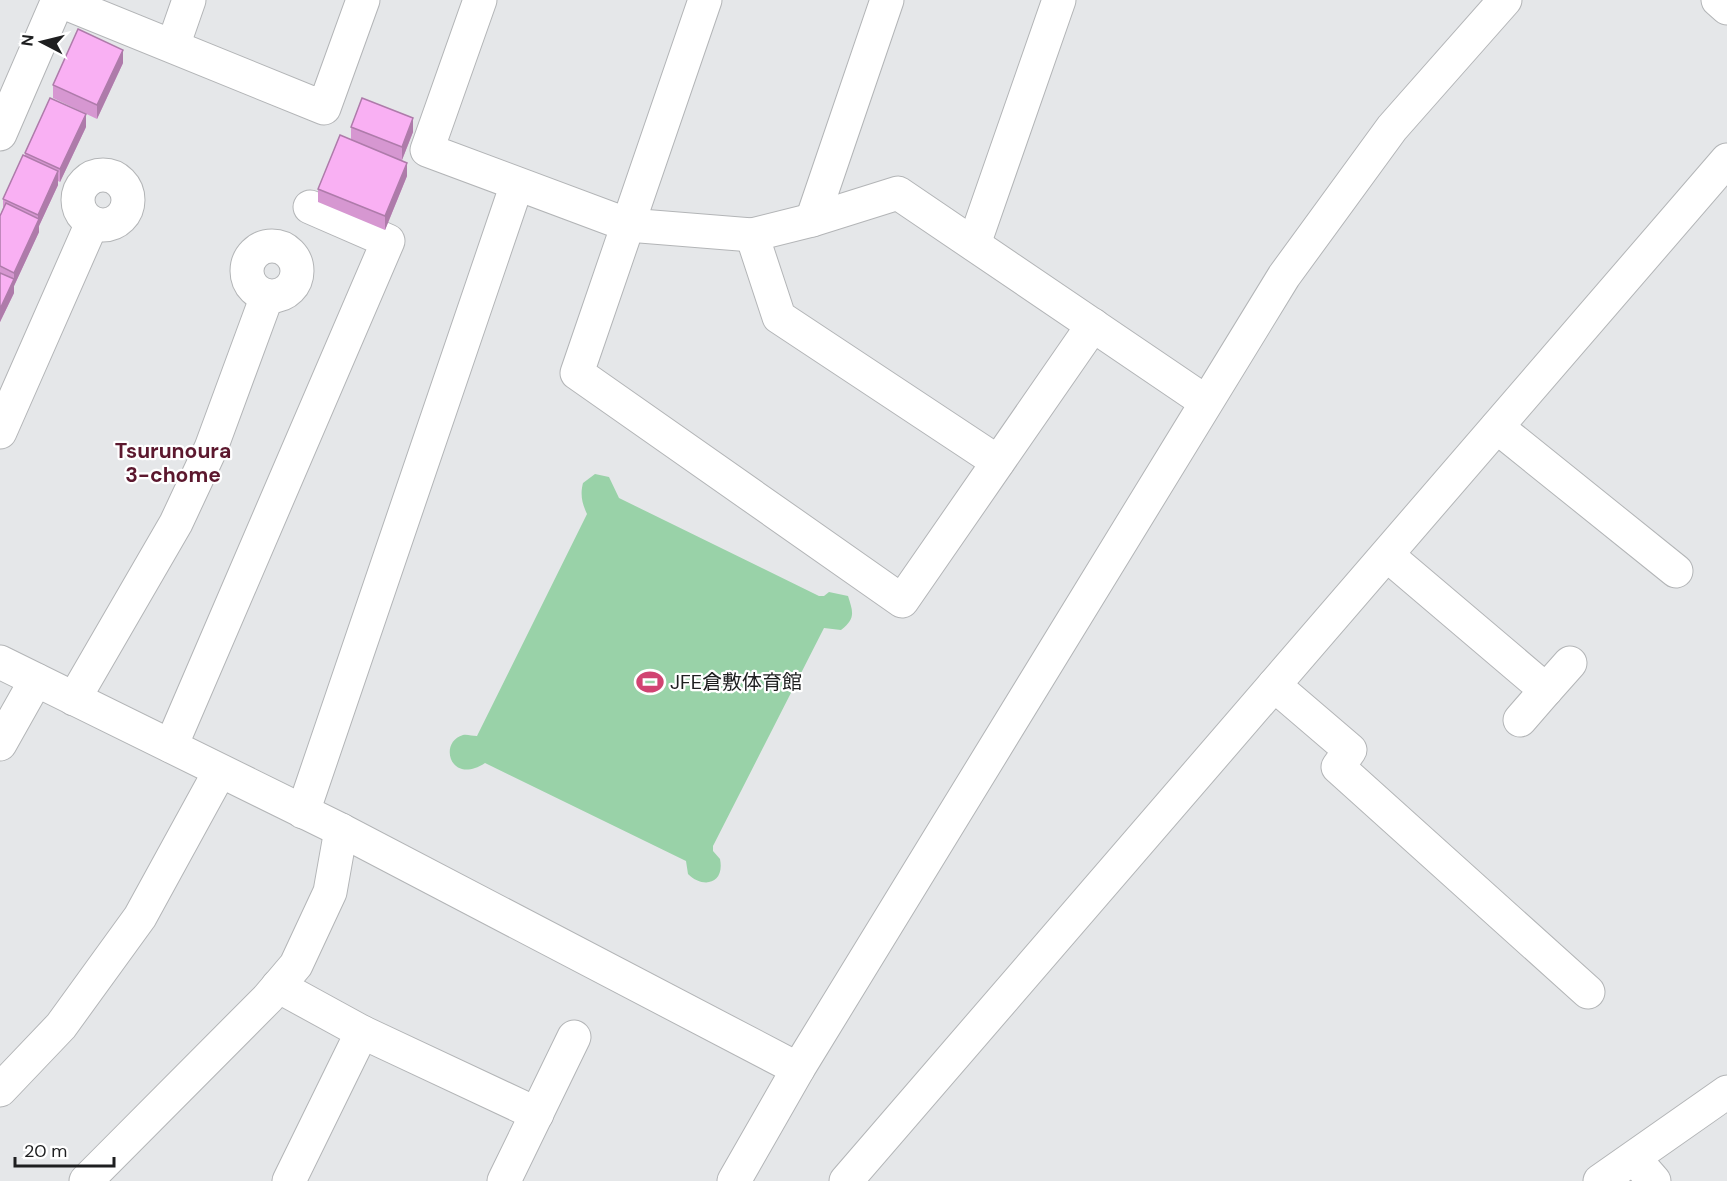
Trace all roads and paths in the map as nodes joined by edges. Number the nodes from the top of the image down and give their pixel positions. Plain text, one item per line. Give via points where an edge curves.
1 (58, 0) edge
2 (189, 0) edge
3 (363, 0) edge
4 (480, 0) edge
5 (705, 0) edge
6 (887, 0) edge
7 (1059, 0) edge
8 (1505, 0) edge
9 (1718, 0) edge
10 (1727, 8) edge
11 (173, 46) junction
12 (0, 134) edge
13 (1727, 160) edge
14 (517, 184) junction
15 (310, 207) dead end
16 (812, 220) junction
17 (92, 222) dead end
18 (628, 225) junction
19 (752, 235) junction
20 (974, 244) junction
21 (267, 296) dead end
22 (1093, 325) junction
23 (1206, 402) junction
24 (1497, 427) junction
25 (0, 432) edge
26 (998, 462) junction
27 (1387, 555) junction
28 (1676, 571) dead end
29 (0, 662) edge
30 (1570, 663) dead end
31 (36, 680) junction
32 (1274, 686) junction
33 (1546, 690) junction
34 (74, 699) junction
35 (1520, 720) dead end
36 (0, 744) edge
37 (171, 746) junction
38 (220, 771) junction
39 (303, 812) junction
40 (340, 830) junction
41 (278, 986) junction
42 (1588, 992) dead end
43 (362, 1032) junction
44 (574, 1037) dead end
45 (798, 1069) junction
46 (0, 1090) edge
47 (1727, 1092) edge
48 (537, 1114) junction
49 (1644, 1169) edge
50 (86, 1181) edge
51 (289, 1181) edge
52 (504, 1181) edge
53 (734, 1181) edge
54 (846, 1181) edge
55 (1600, 1181) edge

1 - 11 street
1 - 12 street
2 - 11 street
3 - 11 street via 324,108
4 - 14 street via 427,150
5 - 18 street
6 - 16 street
7 - 20 street
8 - 23 street via 1392,128 1284,276
9 - 10 street
13 - 24 street
14 - 18 street
14 - 39 street
15 - 37 street via 388,241
16 - 19 street
16 - 20 street via 898,193
17 - 25 street
18 - 19 street
18 - 26 street via 577,373 902,601
19 - 26 street via 779,317
20 - 22 street
21 - 34 street via 211,448 176,523
22 - 23 street
22 - 26 street
23 - 45 street
24 - 27 street
24 - 28 street
27 - 32 street
27 - 33 street
29 - 31 street
30 - 33 street
31 - 34 street
31 - 36 street
32 - 42 street via 1350,750 1338,767
32 - 54 street
33 - 35 street
34 - 37 street
37 - 38 street
38 - 39 street
38 - 46 street via 140,917 61,1026
39 - 40 street
40 - 41 street via 330,892 296,965
40 - 45 street
41 - 43 street
41 - 50 street
43 - 48 street
43 - 51 street
44 - 48 street
45 - 53 street
47 - 49 street
48 - 52 street
49 - 55 street

